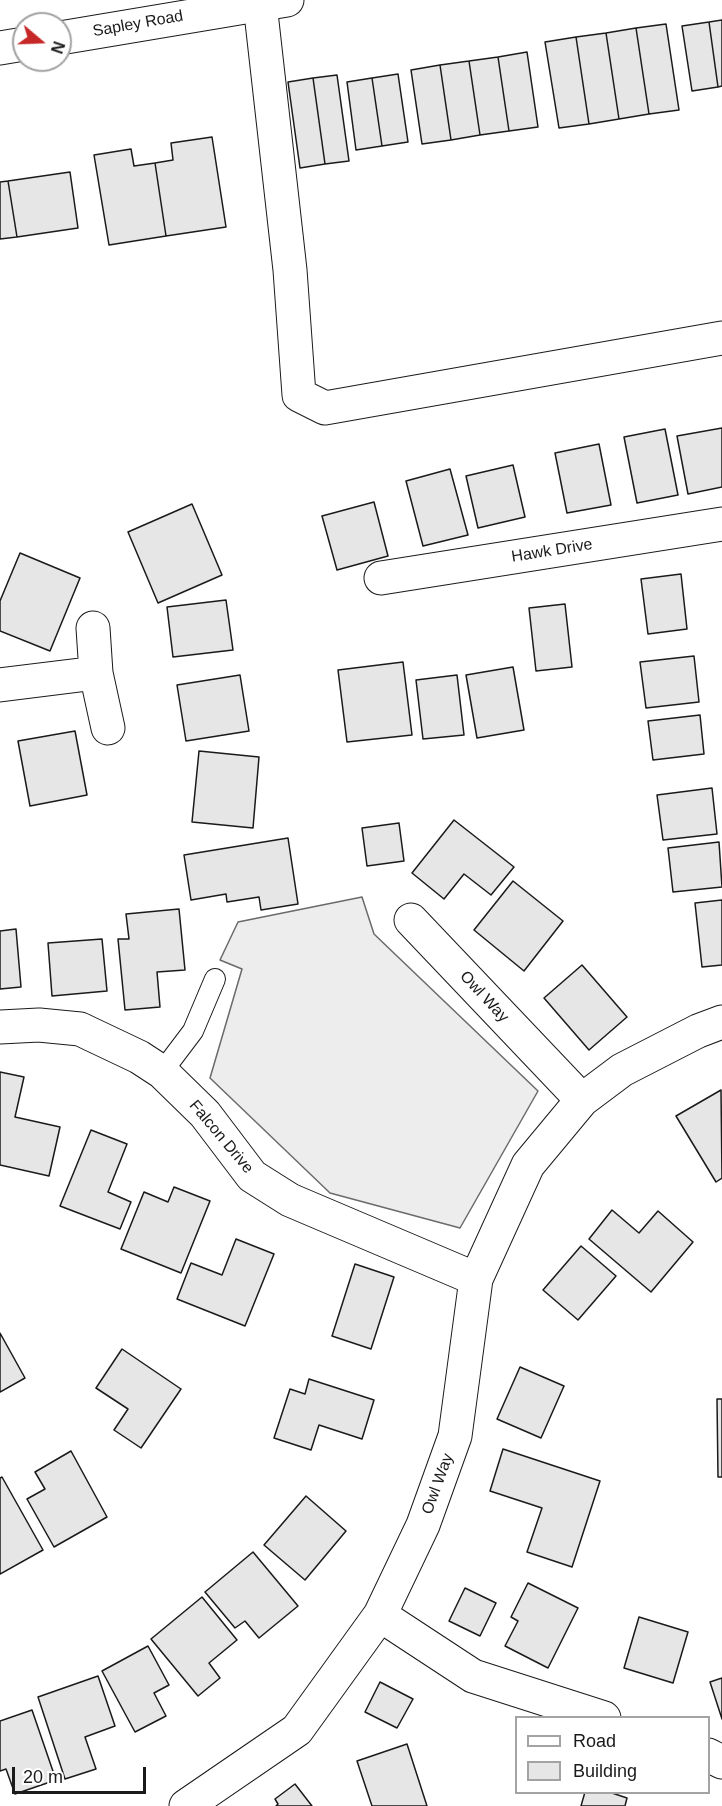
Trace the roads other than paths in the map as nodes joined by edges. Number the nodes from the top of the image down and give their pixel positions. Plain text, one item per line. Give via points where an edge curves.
1 (274, 2) edge
2 (72, 36) edge
3 (722, 338) edge
4 (722, 524) edge
5 (381, 578) dead end
6 (93, 628) dead end
7 (96, 673) junction
8 (0, 685) edge
9 (108, 728) dead end
10 (411, 920) dead end
11 (215, 979) dead end
12 (722, 1022) edge
13 (0, 1027) edge
14 (162, 1072) junction
15 (582, 1100) junction
16 (476, 1279) junction
17 (380, 1615) junction
18 (598, 1716) edge
19 (186, 1806) edge

1 - 2 street, Sapley Road
1 - 3 street via 299,395 325,408
4 - 5 street, Hawk Drive
6 - 7 street
7 - 8 street
7 - 9 street
10 - 15 street, Owl Way
11 - 14 lane via 193,1031
12 - 15 street, Owl Way via 698,1030 622,1070
13 - 14 street, Falcon Drive via 80,1029
14 - 16 street, Falcon Drive via 205,1114 252,1176 290,1200
15 - 16 street, Owl Way via 528,1165
16 - 17 street, Owl Way via 455,1436 423,1525
17 - 18 street via 473,1676
17 - 19 street, Owl Way via 297,1730

